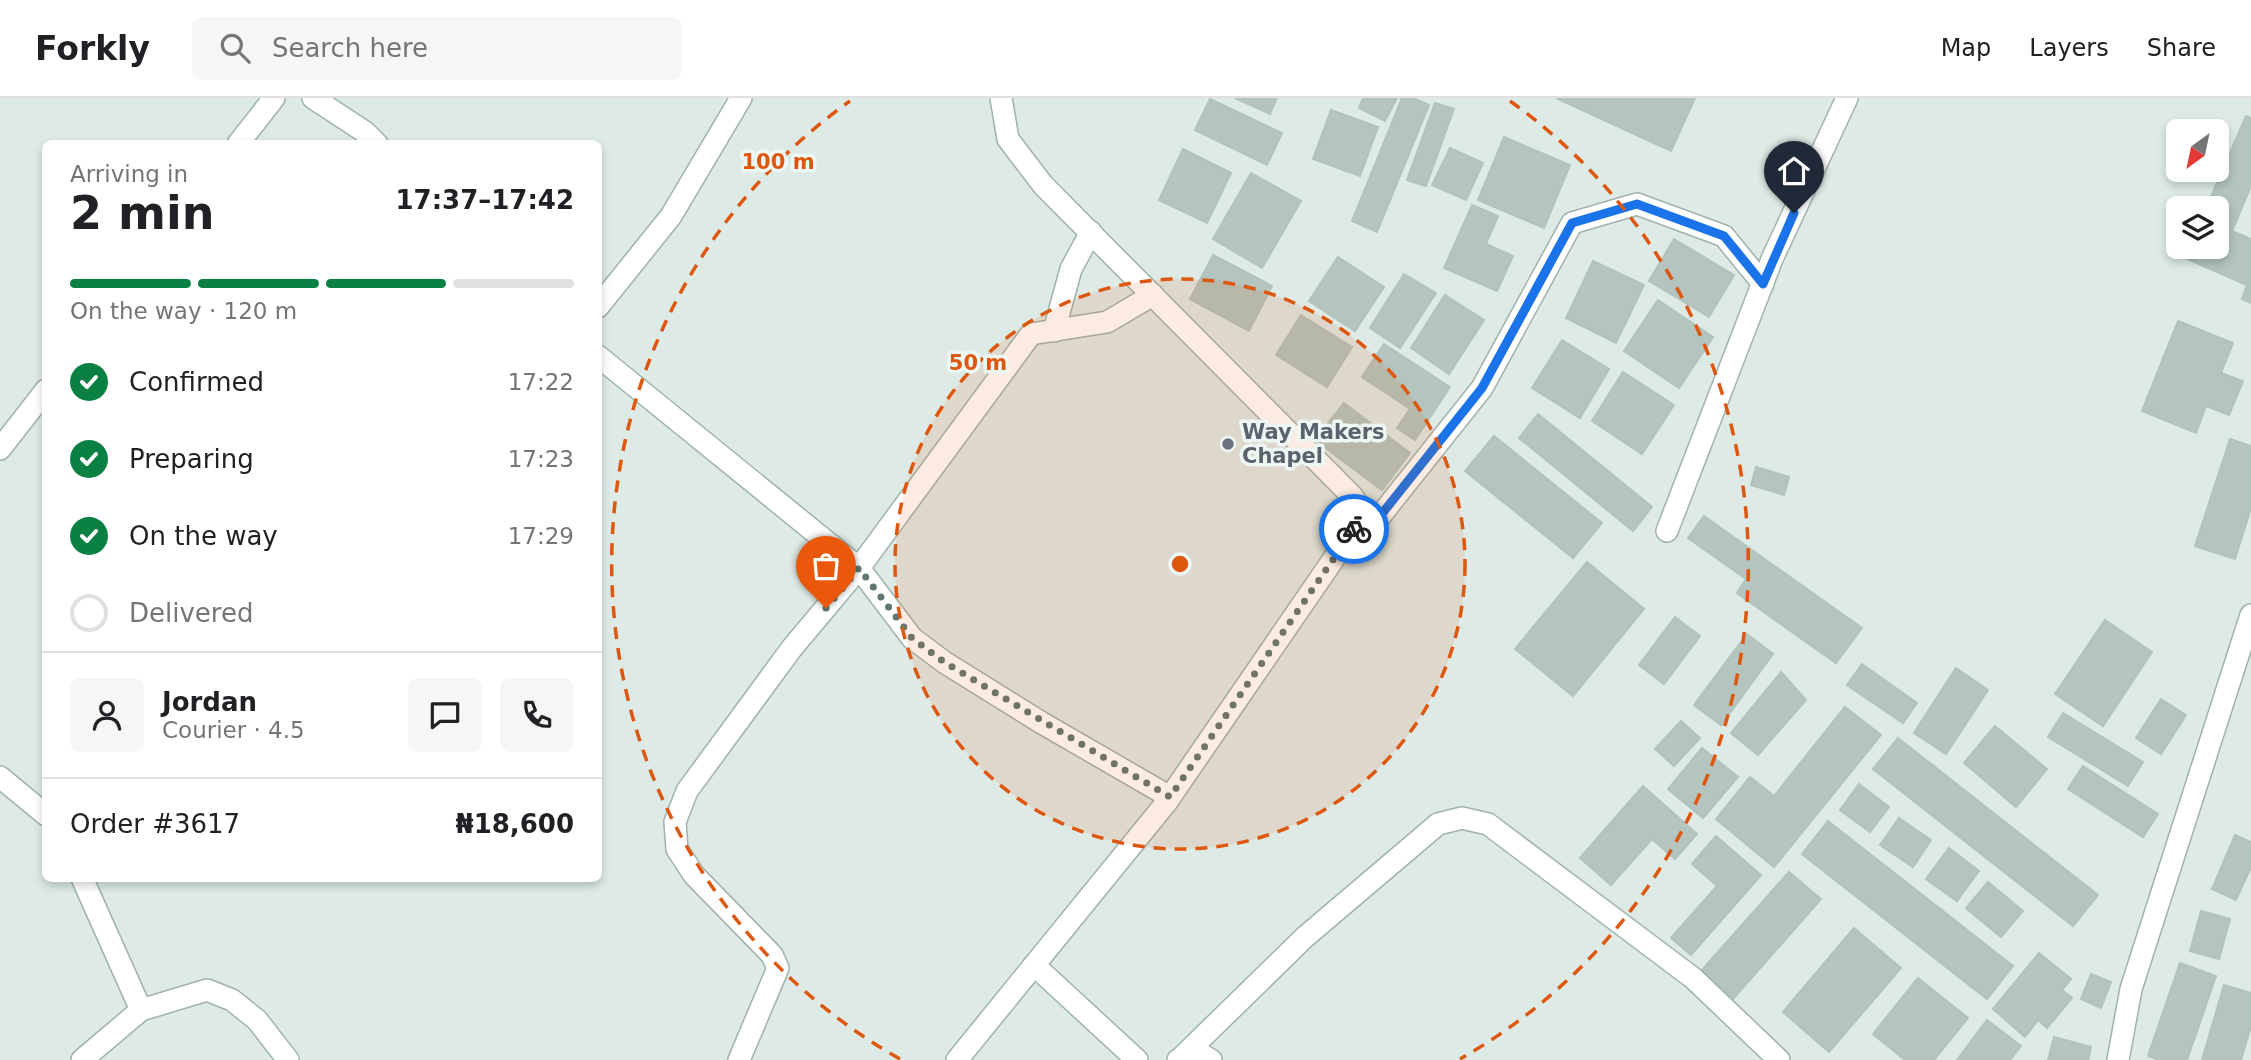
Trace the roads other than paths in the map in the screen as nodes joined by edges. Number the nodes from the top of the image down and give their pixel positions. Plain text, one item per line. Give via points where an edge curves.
1 (274, 98) edge
2 (313, 98) edge
3 (741, 98) edge
4 (1001, 98) edge
5 (1847, 98) edge
6 (241, 140) edge
7 (373, 140) edge
8 (1091, 232) junction
9 (1763, 284) junction
10 (1153, 295) junction
11 (602, 302) edge
12 (1054, 331) junction
13 (602, 359) edge
14 (42, 395) edge
15 (0, 449) edge
16 (1357, 525) junction
17 (1667, 531) dead end
18 (859, 568) junction
19 (2251, 615) edge
20 (2245, 647) edge
21 (0, 776) edge
22 (1170, 797) junction
23 (42, 812) edge
24 (84, 882) edge
25 (1034, 965) junction
26 (141, 1010) junction
27 (1770, 1057) edge
28 (82, 1060) edge
29 (288, 1060) edge
30 (738, 1060) edge
31 (957, 1060) edge
32 (1137, 1060) edge
33 (1179, 1060) edge
34 (1211, 1060) edge
35 (2118, 1060) edge

1 - 6 street
2 - 7 street
3 - 11 street via 671,216
4 - 8 street via 1008,139 1043,185
5 - 9 street
8 - 10 street
8 - 12 street via 1071,269
9 - 16 street via 1724,236 1637,204 1572,223 1482,388 1373,525
9 - 17 street
10 - 12 street via 1107,322
10 - 16 street via 1352,496 1362,511
12 - 18 street via 1031,334
13 - 18 street
14 - 15 street
16 - 22 street
18 - 22 street via 912,638 944,662
18 - 30 street via 792,648 687,791 675,822 677,849 694,875 772,954 778,968
19 - 20 street
20 - 35 street via 2132,989
21 - 23 street
22 - 25 street
24 - 26 street
25 - 31 street
25 - 32 street
26 - 28 street
26 - 29 street via 207,990 232,1000 257,1020
27 - 33 street via 1693,978 1488,824 1462,818 1438,824 1336,911
33 - 34 street via 1201,1054

